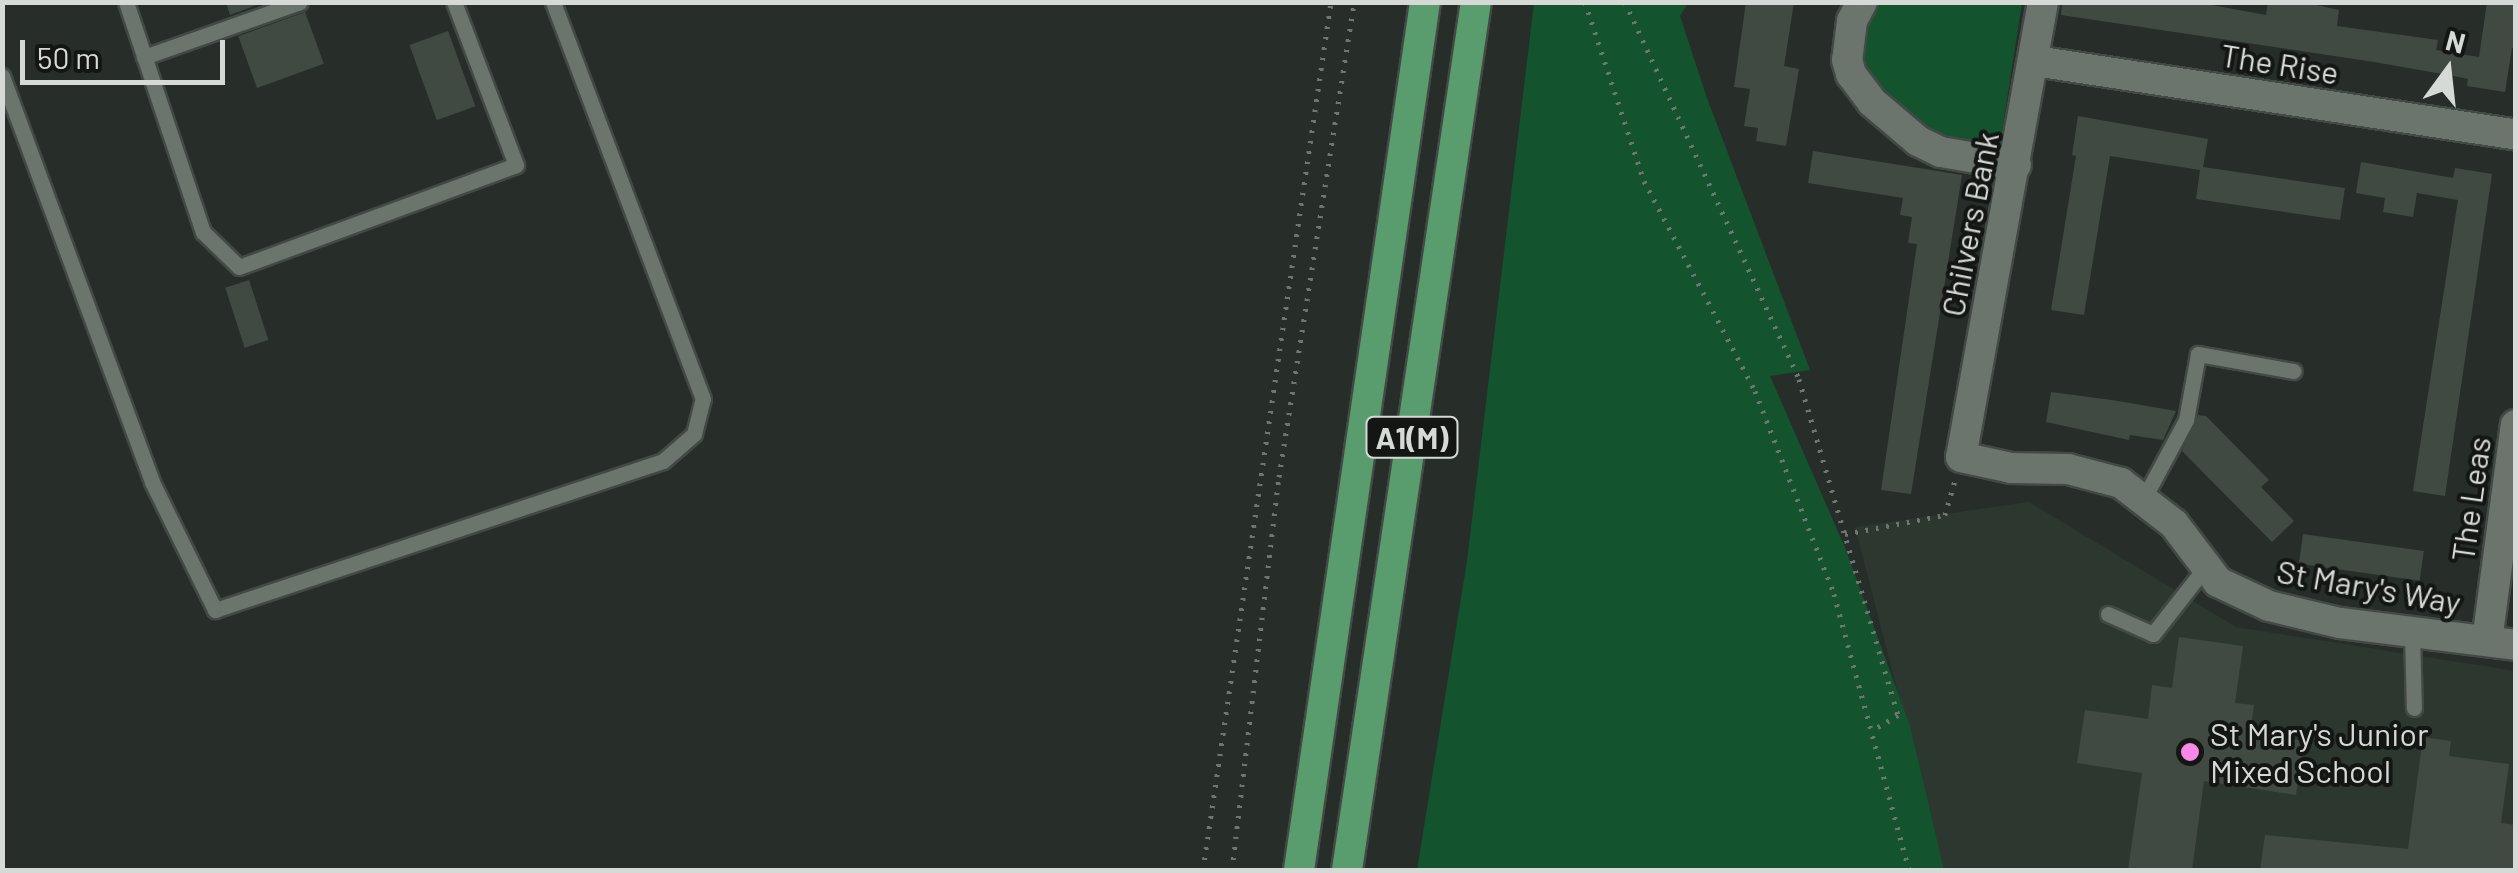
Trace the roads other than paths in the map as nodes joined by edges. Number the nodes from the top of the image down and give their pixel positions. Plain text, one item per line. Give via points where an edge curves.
1 (126, 2) edge
2 (300, 2) edge
3 (454, 2) edge
4 (1425, 2) edge
5 (1476, 2) edge
6 (1862, 2) edge
7 (2043, 2) edge
8 (554, 3) edge
9 (144, 57) junction
10 (2035, 60) junction
11 (2, 76) edge
12 (2516, 134) edge
13 (2016, 165) junction
14 (2293, 370) dead end
15 (2516, 425) edge
16 (1961, 457) joint
17 (2144, 498) junction
18 (2204, 569) junction
19 (2108, 614) dead end
20 (2412, 634) junction
21 (2501, 643) edge
22 (2414, 708) dead end
23 (1299, 870) edge
24 (1347, 870) edge

1 - 9 lane
2 - 9 lane
3 - 9 lane via 516,165 238,268 203,232
4 - 23 highway, A1(M)
5 - 24 highway, A1(M)
6 - 13 street via 1847,60 1872,102 1941,152
7 - 10 street, Chilvers Bank
8 - 11 lane via 703,398 694,434 662,461 215,610 152,482
10 - 12 street, The Rise
10 - 13 street, Chilvers Bank
13 - 16 street, Chilvers Bank
14 - 17 lane via 2198,354 2186,420
15 - 21 street, The Leas
16 - 17 street, St Mary's Way via 2011,468 2068,469 2121,483
17 - 18 street, St Mary's Way via 2174,524
18 - 19 lane via 2152,634
18 - 20 street, St Mary's Way via 2232,592 2268,606
20 - 21 street, St Mary's Way
20 - 22 lane

